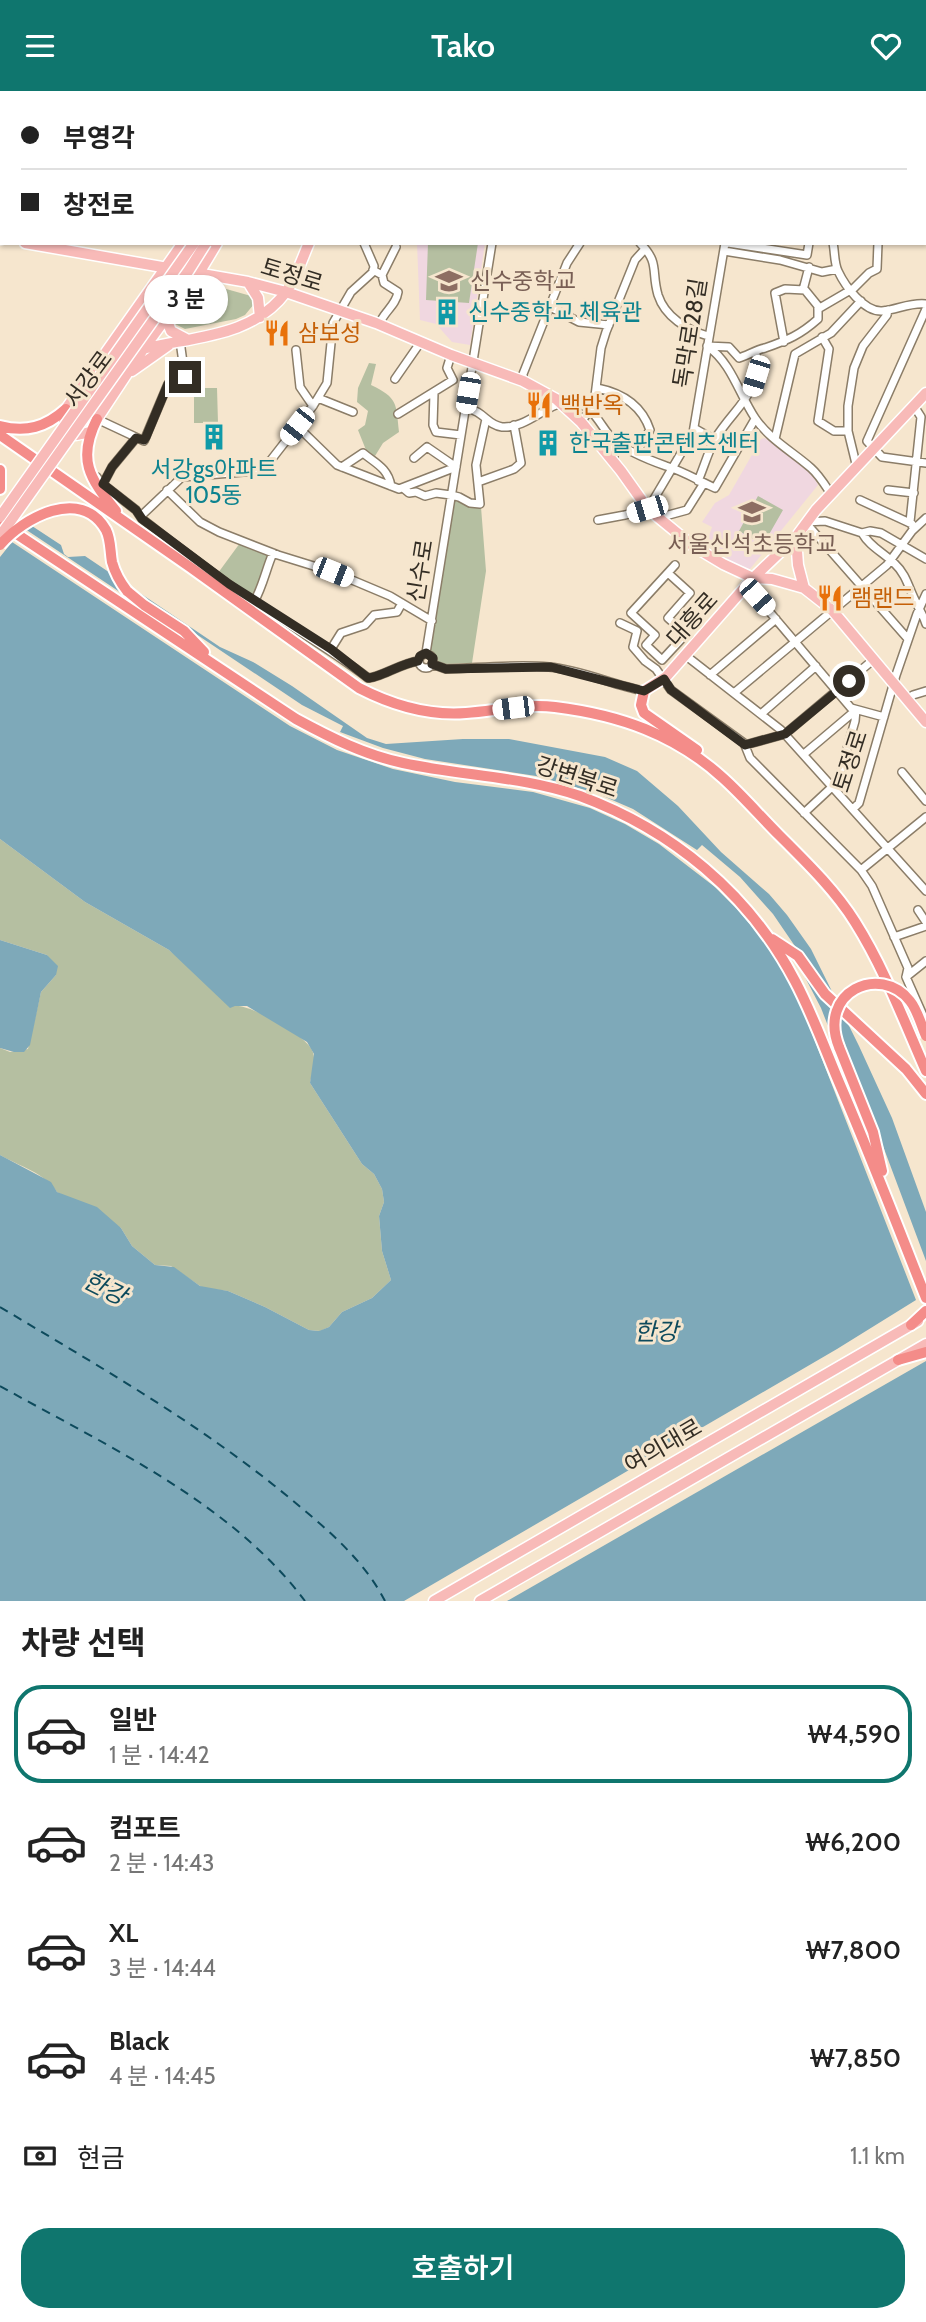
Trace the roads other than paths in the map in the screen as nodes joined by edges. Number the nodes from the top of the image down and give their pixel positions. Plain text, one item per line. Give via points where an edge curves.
1 (44, 245) edge
2 (182, 245) edge
3 (193, 245) edge
4 (205, 245) edge
5 (216, 245) edge
6 (308, 245) edge
7 (365, 245) edge
8 (492, 245) edge
9 (579, 245) edge
10 (809, 245) edge
11 (833, 245) edge
12 (878, 245) edge
13 (642, 246) edge
14 (725, 246) edge
15 (64, 247) edge
16 (396, 247) dead end
17 (809, 267) junction
18 (166, 268) junction
19 (837, 269) junction
20 (373, 270) junction
21 (199, 273) junction
22 (383, 275) junction
23 (248, 282) junction
24 (803, 290) junction
25 (850, 290) junction
26 (286, 292) junction
27 (861, 301) junction
28 (926, 306) edge
29 (550, 307) junction
30 (818, 309) junction
31 (341, 310) junction
32 (888, 310) junction
33 (260, 317) junction
34 (166, 318) junction
35 (380, 325) junction
36 (609, 325) junction
37 (708, 336) junction
38 (822, 337) junction
39 (181, 341) junction
40 (784, 342) junction
41 (420, 343) junction
42 (707, 346) junction
43 (144, 348) junction
44 (296, 350) dead end
45 (756, 352) junction
46 (451, 355) junction
47 (473, 363) junction
48 (95, 367) junction
49 (129, 373) junction
50 (395, 379) dead end
51 (523, 381) junction
52 (597, 388) junction
53 (434, 393) junction
54 (926, 393) edge
55 (318, 398) junction
56 (745, 401) junction
57 (561, 404) junction
58 (313, 405) junction
59 (914, 406) junction
60 (466, 408) junction
61 (66, 409) junction
62 (591, 411) junction
63 (353, 412) dead end
64 (398, 414) dead end
65 (97, 419) junction
66 (486, 419) junction
67 (755, 419) junction
68 (581, 422) junction
69 (513, 425) junction
70 (0, 426) edge
71 (297, 426) junction
72 (694, 428) junction
73 (848, 431) junction
74 (90, 432) junction
75 (0, 435) edge
76 (461, 435) junction
77 (136, 438) junction
78 (775, 439) junction
79 (612, 440) junction
80 (715, 440) junction
81 (87, 447) junction
82 (874, 450) junction
83 (636, 452) junction
84 (414, 458) dead end
85 (613, 460) junction
86 (922, 462) edge
87 (342, 467) junction
88 (456, 467) junction
89 (857, 468) junction
90 (673, 469) junction
91 (0, 470) edge
92 (424, 479) junction
93 (478, 482) junction
94 (701, 482) junction
95 (103, 484) junction
96 (391, 486) junction
97 (402, 488) junction
98 (0, 489) edge
99 (167, 490) junction
100 (888, 490) dead end
101 (914, 493) junction
102 (831, 494) junction
103 (431, 495) junction
104 (451, 495) junction
105 (860, 500) dead end
106 (648, 509) junction
107 (141, 516) junction
108 (0, 517) edge
109 (926, 518) edge
110 (598, 520) dead end
111 (124, 521) junction
112 (0, 523) edge
113 (806, 523) junction
114 (913, 526) junction
115 (862, 533) junction
116 (0, 536) edge
117 (796, 537) junction
118 (0, 545) edge
119 (902, 545) junction
120 (274, 553) junction
121 (926, 559) edge
122 (891, 560) junction
123 (675, 565) dead end
124 (668, 573) junction
125 (753, 578) junction
126 (861, 586) junction
127 (804, 588) junction
128 (926, 594) edge
129 (254, 602) junction
130 (402, 603) junction
131 (920, 609) junction
132 (832, 610) junction
133 (776, 619) junction
134 (432, 621) junction
135 (620, 623) dead end
136 (926, 624) edge
137 (908, 639) junction
138 (795, 641) junction
139 (331, 649) junction
140 (426, 653) junction
141 (685, 655) junction
142 (873, 660) junction
143 (418, 661) junction
144 (432, 664) junction
145 (217, 665) junction
146 (816, 666) junction
147 (710, 675) junction
148 (664, 679) junction
149 (894, 685) junction
150 (644, 691) junction
151 (837, 691) junction
152 (926, 691) edge
153 (734, 693) junction
154 (907, 700) junction
155 (856, 710) junction
156 (761, 714) junction
157 (884, 717) junction
158 (926, 722) edge
159 (785, 734) junction
160 (745, 745) junction
161 (804, 754) junction
162 (706, 764) junction
163 (902, 772) dead end
164 (833, 786) junction
165 (926, 801) edge
166 (853, 809) junction
167 (804, 813) junction
168 (926, 817) edge
169 (888, 848) junction
170 (860, 870) junction
171 (926, 891) edge
172 (918, 910) dead end
173 (926, 924) edge
174 (767, 935) junction
175 (894, 937) junction
176 (926, 961) edge
177 (906, 977) junction
178 (926, 1021) edge
179 (926, 1036) edge
180 (926, 1071) edge
181 (926, 1094) edge
182 (889, 1201) junction
183 (924, 1292) edge
184 (926, 1311) edge
185 (926, 1317) edge
186 (911, 1325) junction
187 (926, 1344) edge
188 (926, 1352) edge
189 (898, 1360) junction
190 (434, 1601) edge
191 (481, 1601) edge

1 - 15 main road, 토정로
2 - 18 main road
3 - 108 main road, 서강로, bridge
4 - 116 main road, 서강로, bridge
5 - 21 main road
6 - 26 main road
7 - 20 street
8 - 47 street, 신수로
9 - 29 street
10 - 14 street via 807,255
11 - 19 street
12 - 25 street via 877,269
13 - 36 street
13 - 37 street via 653,260 658,295 666,312
14 - 17 street
14 - 37 street, 독막로28길
15 - 18 main road, 토정로
16 - 22 street
17 - 19 street via 822,272
17 - 24 street
18 - 21 main road, 토정로
18 - 48 main road
19 - 25 street
20 - 22 street
20 - 31 street
21 - 23 main road, 토정로
21 - 34 main road
22 - 35 street via 384,283 398,292
23 - 26 main road, 토정로
23 - 33 main road via 258,298
24 - 30 street
24 - 40 street via 775,293
25 - 27 street
25 - 30 street
26 - 31 main road, 토정로
26 - 33 main road
27 - 32 street via 869,308
27 - 38 street
28 - 32 street via 916,303
28 - 82 street via 868,438
29 - 36 street via 579,322
29 - 51 street
30 - 40 street via 818,319
31 - 35 main road, 토정로
31 - 55 street via 333,323 327,383
32 - 73 street via 854,368
33 - 39 main road via 227,332
34 - 39 main road
34 - 43 main road
35 - 41 main road, 토정로
36 - 52 street via 601,348
37 - 42 street, 독막로28길
38 - 73 street via 829,349 818,421 834,431
38 - 78 street via 795,354
39 - 43 main road
39 - 49 main road
39 - 77 street via 185,377 168,384 146,437
40 - 45 street
41 - 46 main road, 토정로
41 - 50 street
42 - 45 street via 729,347 739,358
42 - 56 street via 726,367
42 - 72 street, 독막로28길
43 - 48 main road
43 - 49 main road
44 - 58 street via 300,387
45 - 56 street via 756,376
46 - 47 main road, 토정로
46 - 53 street via 447,368 453,380
47 - 51 main road, 토정로
47 - 60 street, 신수로
48 - 61 main road
49 - 65 main road
51 - 57 main road, 토정로
52 - 62 street
52 - 83 street via 623,398 646,418 650,430
53 - 64 street
53 - 76 street via 436,432
54 - 59 main road, 대흥로
55 - 58 street
55 - 63 street
56 - 67 street
56 - 80 street
57 - 62 street via 575,402
57 - 68 main road, 토정로
57 - 69 street
58 - 71 street
59 - 82 main road, 대흥로
59 - 86 street via 921,417
60 - 66 street via 478,410
60 - 76 street, 신수로
61 - 70 highway via 42,426
61 - 74 main road via 65,427 76,435
62 - 68 street
62 - 79 street
65 - 74 highway
65 - 77 street
66 - 69 street via 500,427
66 - 93 street
67 - 78 street
67 - 94 street via 715,488
68 - 85 main road, 토정로
69 - 93 street via 521,463
71 - 87 street
71 - 99 street via 271,460 256,471 182,477
72 - 80 street
72 - 90 street, 독막로28길
73 - 89 street
74 - 81 highway
75 - 111 highway
76 - 88 street, 신수로
77 - 95 street
78 - 102 street via 814,471
79 - 83 street
79 - 85 street
80 - 94 street
81 - 95 street via 93,471
81 - 111 highway via 93,480
82 - 86 street via 882,457
82 - 89 main road, 대흥로
83 - 90 street
84 - 88 street via 427,447
85 - 106 main road, 토정로
86 - 101 street
87 - 96 street
87 - 96 street via 363,453 382,467
88 - 92 street
88 - 104 street, 신수로
89 - 102 main road, 대흥로
90 - 94 street
90 - 106 street, 독막로28길
91 - 98 highway
92 - 97 street
92 - 103 street
93 - 104 street via 480,504
94 - 106 street via 687,510 665,516
95 - 107 street
96 - 97 street
97 - 103 street
99 - 107 street
99 - 120 street via 200,521
100 - 101 street
101 - 114 street
102 - 113 main road, 대흥로
103 - 104 street
104 - 134 street, 신수로
105 - 114 street
106 - 110 street
106 - 125 main road, 토정로 via 693,545
107 - 129 street
109 - 114 street
111 - 162 highway via 382,700 436,713 550,706 592,712 637,725
112 - 145 highway, 강변북로, bridge
113 - 115 street via 825,521
113 - 117 main road, 대흥로
113 - 126 street
114 - 119 street
115 - 119 street via 881,533
115 - 122 street via 868,544
117 - 125 main road, 대흥로
117 - 127 main road
118 - 145 highway, bridge via 10,533 41,514 71,509 90,514 105,527 113,565 127,591 184,631
119 - 121 street
119 - 122 street
120 - 129 street
120 - 130 street via 333,572
122 - 126 street
122 - 131 street via 903,573
123 - 124 street
124 - 124 street via 631,613 655,635 646,645 662,660 686,634 668,618 690,593
125 - 127 main road, 토정로
125 - 133 street via 757,597
125 - 141 main road, 대흥로
126 - 132 street
126 - 137 street
127 - 132 main road, 토정로
128 - 131 street, 토정로
129 - 139 street
130 - 134 street
130 - 139 street via 397,612 374,615 365,625 341,633
131 - 136 street
131 - 137 street, 토정로
132 - 138 street
132 - 142 main road, 토정로
133 - 138 street
133 - 147 street
134 - 140 street, 신수로
135 - 148 street, 대흥로 via 637,631 633,647
137 - 149 street, 토정로
138 - 146 street
138 - 153 street
139 - 143 street via 368,678
140 - 143 street
140 - 144 street via 433,658
141 - 147 street
141 - 148 main road, 대흥로
142 - 149 main road, 토정로
142 - 151 street
143 - 144 street via 424,668
144 - 150 street via 446,669 551,667
145 - 174 highway, 강변북로 via 296,719 366,753 539,784 617,812 690,855 730,890
146 - 151 street
146 - 156 street
147 - 153 street
148 - 150 main road, 대흥로
148 - 160 street via 671,690
149 - 154 main road, 토정로
149 - 157 street, 토정로
150 - 162 highway via 644,713 688,742
151 - 155 street
151 - 159 street
152 - 154 street
153 - 156 street
154 - 158 main road, 토정로
155 - 157 street
155 - 161 street
155 - 164 street
156 - 159 street
157 - 166 street, 토정로 via 859,803
159 - 160 street
159 - 161 street
160 - 167 street via 750,758
161 - 164 street
162 - 180 highway via 839,899 867,942
163 - 165 street
164 - 166 street
164 - 167 street
166 - 169 street
167 - 170 street
168 - 169 street
169 - 170 street
169 - 171 street
170 - 175 street via 872,885
172 - 173 street
173 - 175 street
174 - 181 highway via 798,956 825,994
174 - 182 highway, 강변북로 via 796,982
175 - 177 street via 908,968
176 - 177 street
177 - 178 street
179 - 182 highway, bridge via 909,999 885,985 852,990 833,1019 835,1037 873,1132
182 - 183 highway, 강변북로
184 - 186 highway
185 - 186 main road, 여의대로
186 - 190 main road, 여의대로
187 - 189 main road, 여의대로
188 - 189 highway
189 - 191 main road, 여의대로

